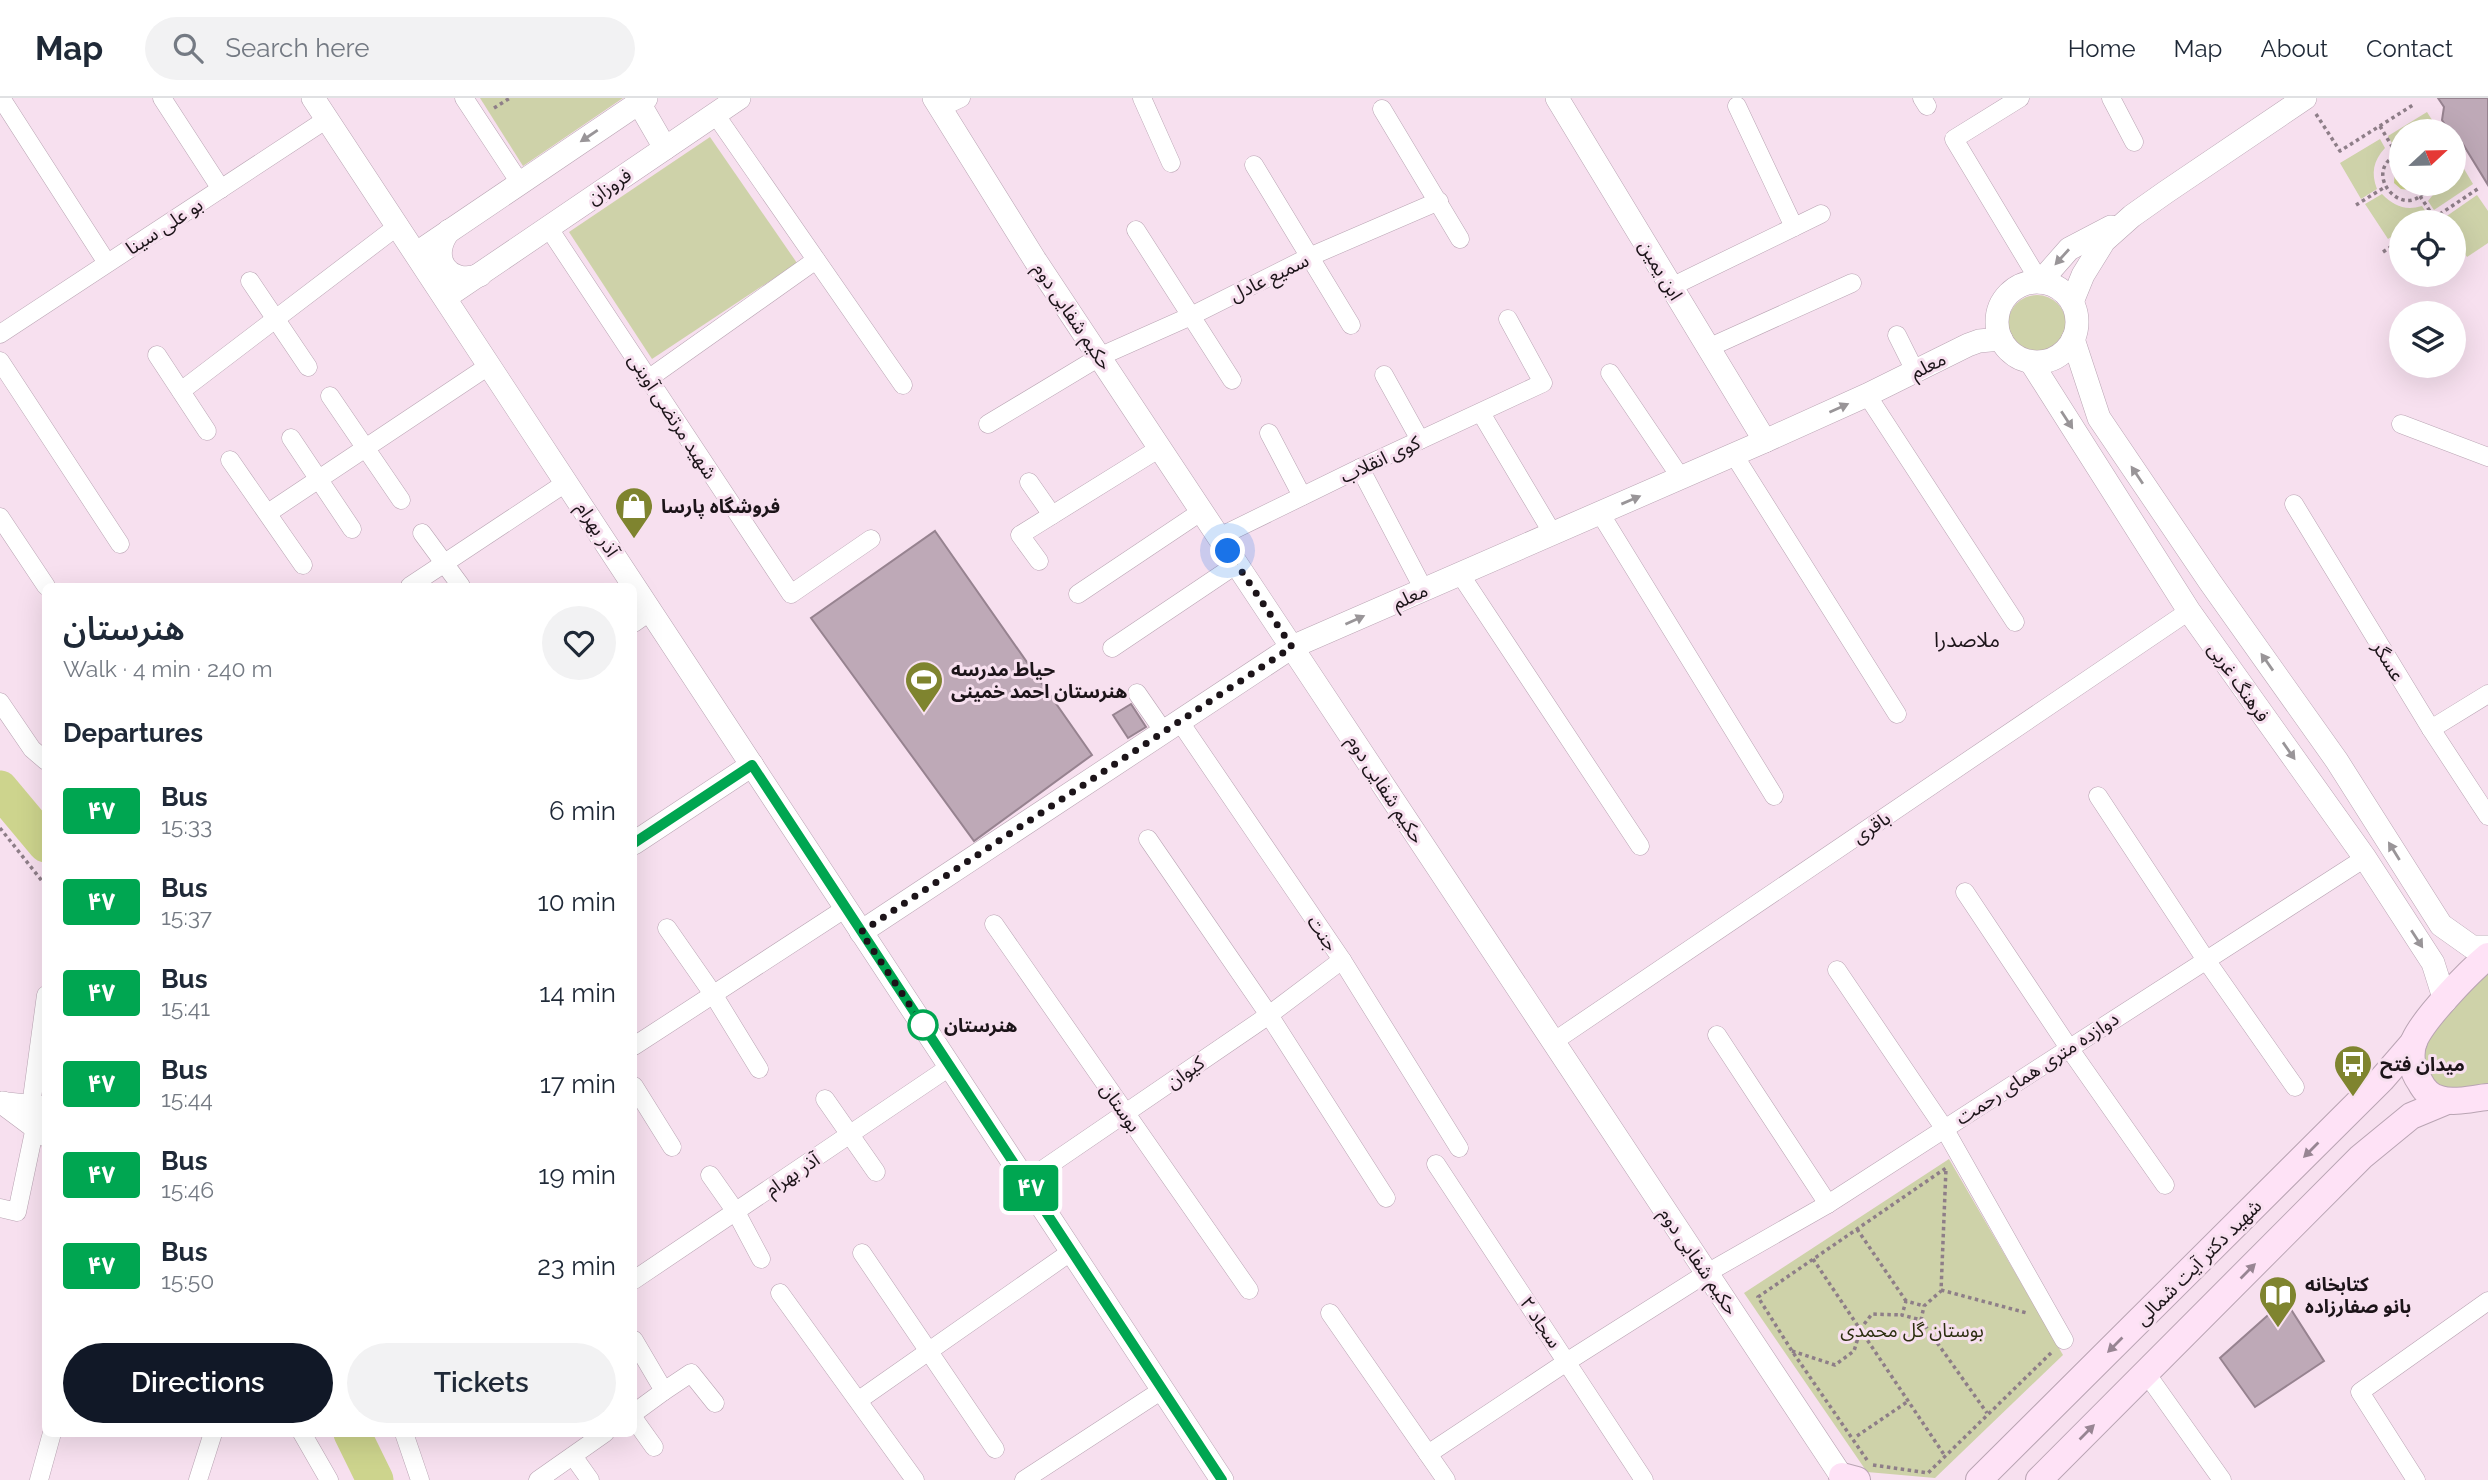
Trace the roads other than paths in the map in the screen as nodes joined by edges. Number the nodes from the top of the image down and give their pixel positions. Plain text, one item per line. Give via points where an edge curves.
1 (1, 98) edge
2 (162, 98) edge
3 (313, 98) edge
4 (464, 98) edge
5 (738, 98) edge
6 (1142, 98) edge
7 (1557, 98) edge
8 (2020, 98) edge
9 (2111, 98) edge
10 (642, 100) edge
11 (945, 101) edge
12 (2308, 103) edge
13 (1737, 106) dead end
14 (1382, 109) dead end
15 (715, 114) junction
16 (327, 119) junction
17 (2134, 142) dead end
18 (665, 148) junction
19 (1171, 163) dead end
20 (1254, 164) dead end
21 (520, 183) junction
22 (221, 189) junction
23 (1439, 201) junction
24 (1821, 214) dead end
25 (2132, 216) junction
26 (399, 225) junction
27 (548, 227) junction
28 (1794, 228) junction
29 (1136, 230) dead end
30 (449, 231) junction
31 (1460, 239) dead end
32 (417, 253) junction
33 (1309, 257) junction
34 (816, 260) junction
35 (107, 263) junction
36 (480, 275) junction
37 (250, 281) dead end
38 (2040, 282) junction
39 (1852, 283) dead end
40 (1671, 287) junction
41 (446, 297) junction
42 (2072, 302) junction
43 (1191, 316) junction
44 (275, 319) junction
45 (1508, 319) dead end
46 (1351, 325) dead end
47 (0, 334) edge
48 (1896, 335) dead end
49 (2001, 339) junction
50 (2073, 339) junction
51 (1708, 348) junction
52 (157, 355) dead end
53 (1101, 356) junction
54 (0, 361) edge
55 (2031, 362) junction
56 (490, 365) junction
57 (308, 367) dead end
58 (1915, 371) junction
59 (1610, 373) dead end
60 (1384, 375) dead end
61 (648, 379) junction
62 (1232, 380) dead end
63 (903, 386) dead end
64 (181, 391) junction
65 (1867, 395) junction
66 (330, 396) dead end
67 (1481, 413) junction
68 (988, 424) dead end
69 (2402, 424) dead end
70 (208, 431) dead end
71 (1269, 433) dead end
72 (291, 438) dead end
73 (1420, 440) junction
74 (1765, 441) junction
75 (366, 448) junction
76 (1160, 448) junction
77 (1734, 455) junction
78 (2488, 457) edge
79 (230, 460) dead end
80 (1360, 468) junction
81 (1681, 478) junction
82 (318, 480) junction
83 (567, 482) junction
84 (1029, 482) dead end
85 (1302, 496) junction
86 (401, 500) dead end
87 (2294, 504) dead end
88 (1202, 511) junction
89 (268, 513) junction
90 (1600, 513) junction
91 (1052, 515) junction
92 (0, 517) edge
93 (352, 529) dead end
94 (422, 533) dead end
95 (1553, 534) junction
96 (1219, 537) junction
97 (871, 539) dead end
98 (120, 544) dead end
99 (1039, 561) dead end
100 (445, 563) junction
101 (1237, 564) junction
102 (303, 565) dead end
103 (1460, 574) junction
104 (44, 583) edge
105 (415, 583) edge
106 (459, 583) edge
107 (623, 583) edge
108 (1424, 590) junction
109 (1078, 594) dead end
110 (2189, 611) junction
111 (642, 617) edge
112 (2015, 622) dead end
113 (1292, 647) junction
114 (1112, 648) dead end
115 (1137, 693) dead end
116 (2488, 694) edge
117 (0, 702) edge
118 (1897, 714) dead end
119 (1172, 727) junction
120 (2431, 729) junction
121 (42, 758) edge
122 (752, 765) junction
123 (1774, 796) dead end
124 (2098, 796) dead end
125 (2488, 816) edge
126 (1148, 839) dead end
127 (637, 841) edge
128 (1640, 846) dead end
129 (2365, 858) junction
130 (1965, 892) dead end
131 (846, 908) junction
132 (994, 923) dead end
133 (667, 928) dead end
134 (861, 932) junction
135 (2488, 947) edge
136 (2488, 956) edge
137 (2206, 960) junction
138 (1342, 961) junction
139 (1837, 970) dead end
140 (713, 994) junction
141 (2445, 1001) junction
142 (1269, 1014) junction
143 (1717, 1035) dead end
144 (1553, 1042) junction
145 (2414, 1042) junction
146 (637, 1044) edge
147 (2068, 1048) junction
148 (42, 1066) edge
149 (951, 1066) junction
150 (759, 1069) dead end
151 (2295, 1087) dead end
152 (637, 1091) edge
153 (2488, 1097) edge
154 (825, 1098) dead end
155 (2447, 1101) junction
156 (1, 1106) edge
157 (1125, 1113) junction
158 (39, 1119) edge
159 (1944, 1128) junction
160 (851, 1134) junction
161 (672, 1147) dead end
162 (1460, 1148) dead end
163 (1436, 1164) dead end
164 (876, 1172) dead end
165 (710, 1175) dead end
166 (1026, 1181) junction
167 (2165, 1185) dead end
168 (1386, 1198) dead end
169 (1828, 1204) junction
170 (0, 1208) edge
171 (736, 1212) junction
172 (1072, 1251) junction
173 (862, 1253) dead end
174 (761, 1259) dead end
175 (1707, 1273) junction
176 (637, 1278) edge
177 (1249, 1290) dead end
178 (780, 1293) dead end
179 (2485, 1311) edge
180 (1330, 1313) dead end
181 (2064, 1340) road end
182 (637, 1345) edge
183 (929, 1350) junction
184 (1568, 1361) junction
185 (2146, 1373) junction
186 (1162, 1390) junction
187 (664, 1391) junction
188 (859, 1400) junction
189 (715, 1403) dead end
190 (637, 1411) edge
191 (637, 1423) edge
192 (51, 1437) edge
193 (211, 1437) edge
194 (304, 1437) edge
195 (405, 1437) edge
196 (599, 1437) edge
197 (2018, 1441) junction
198 (654, 1447) dead end
199 (995, 1449) dead end
200 (1428, 1454) junction
201 (573, 1456) junction
202 (2046, 1477) edge
203 (1847, 1479) edge
204 (39, 1480) edge
205 (198, 1480) edge
206 (329, 1480) edge
207 (420, 1480) edge
208 (538, 1480) edge
209 (590, 1480) edge
210 (915, 1480) edge
211 (1024, 1480) edge
212 (1222, 1480) edge
213 (1446, 1480) edge
214 (1644, 1480) edge
215 (1964, 1480) edge
216 (1979, 1480) edge
217 (2222, 1480) edge
218 (2416, 1480) edge

1 - 35 street
2 - 22 street
3 - 16 street, آذر بهرام
4 - 21 street
5 - 15 street, فروزان
6 - 19 street
7 - 40 street, ابن یمین
8 - 38 street via 1954,139
9 - 17 street
10 - 18 street
10 -> 21 street
11 - 53 street, حکیم شفایی دوم via 1035,260
12 - 25 street
13 - 28 street
14 - 23 street
15 - 18 street, فروزان
15 - 34 street
16 - 22 street, بو علی سینا
16 - 26 street, آذر بهرام
18 - 27 street, فروزان
20 - 33 street
21 - 30 street
22 - 35 street, بو علی سینا
23 - 31 street
23 - 33 street, سمیع عادل
24 - 28 street
25 -> 38 street via 2069,249
25 - 42 street via 2104,241
26 - 32 street, آذر بهرام
26 - 44 street
27 - 36 street, فروزان
27 - 61 street, شهید مرتضی آوینی
28 - 40 street
29 - 43 street
30 - 32 street
30 - 36 street via 440,246 447,271 463,278
32 - 41 street, آذر بهرام
33 - 43 street, سمیع عادل
33 - 46 street
34 - 61 street
34 - 63 street
35 - 47 street, بو علی سینا
36 - 41 street, فروزان
37 - 44 street
38 - 42 street via 2053,285
38 - 49 street via 2014,289 2004,299 1997,325
39 - 51 street
40 - 51 street, ابن یمین
41 - 56 street, آذر بهرام
42 - 50 street via 2077,327
43 - 53 street, سمیع عادل
43 - 62 street
44 - 57 street
44 - 64 street
45 - 67 street, کوی انقلاب via 1543,383
48 - 58 street
49 - 55 street via 2019,358
49 - 58 street, معلم via 1979,341
50 - 55 street via 2056,358
135 -> 50 street, فرهنگ غربی via 2472,947 2441,925 2337,761 2099,418
51 - 74 street, ابن یمین
52 - 64 street
53 - 68 street, سمیع عادل
53 - 76 street, حکیم شفایی دوم
54 - 98 street
55 -> 110 street, فرهنگ غربی
56 - 75 street
56 - 83 street, آذر بهرام
58 - 65 street, معلم
59 - 81 street
60 - 73 street
61 - 97 street, شهید مرتضی آوینی via 791,594
64 - 70 street
74 -> 65 street, معلم
65 - 112 street
66 - 75 street
67 - 73 street, کوی انقلاب
67 - 95 street
69 - 78 street
71 - 85 street
72 - 82 street
73 - 80 street, کوی انقلاب
74 - 77 street, معلم
75 - 82 street
75 - 86 street
76 - 88 street, حکیم شفایی دوم
76 - 91 street
77 - 81 street, معلم
77 - 118 street
79 - 89 street
80 - 85 street, کوی انقلاب
80 - 108 street
90 -> 81 street, معلم
82 - 89 street
82 - 93 street
83 - 100 street
83 - 107 street, آذر بهرام
84 - 91 street
85 - 96 street, کوی انقلاب
87 - 120 street, عسگر
88 - 96 street, حکیم شفایی دوم
88 - 109 street
89 - 102 street
90 - 95 street, معلم
90 - 123 street
91 - 99 street via 1020,535
92 - 104 street
94 - 100 street
95 - 103 street, معلم
96 - 101 street, حکیم شفایی دوم
100 - 105 street
100 - 106 street
101 - 113 street, حکیم شفایی دوم
101 - 114 street
103 - 108 street, معلم
103 - 128 street
113 -> 108 street, معلم
110 -> 129 street, فرهنگ غربی
110 - 144 street, باقری
111 - 122 street, آذر بهرام
113 - 119 street, معلم
113 - 144 street, حکیم شفایی دوم
115 - 119 street, جنت
116 - 120 street
117 - 121 street
119 - 134 street, معلم
119 - 138 street, جنت
120 - 125 street, عسگر
122 - 127 street
122 - 131 street, آذر بهرام
124 - 137 street
126 - 142 street
129 - 137 street, دوازده متری همای رحمت
129 -> 141 street, فرهنگ غربی via 2433,962
130 - 147 street
131 - 134 street, آذر بهرام
131 - 140 street
132 - 157 street, بوستان
133 - 140 street
134 - 149 street, آذر بهرام
136 - 141 main road
137 - 147 street, دوازده متری همای رحمت
137 - 151 street
138 - 142 street, کیوان
138 - 162 street, جنت
139 - 159 street
140 - 146 street
140 - 150 street
141 - 145 main road
142 - 157 street, کیوان
142 - 168 street
143 - 169 street
144 - 175 street, حکیم شفایی دوم
145 - 155 main road via 2414,1075 2425,1090
145 -> 197 main road, شهید دکتر آیت شمالی
147 - 159 street, دوازده متری همای رحمت
147 - 167 street
148 - 158 street
149 - 160 street, آذر بهرام
149 - 166 street, آذر بهرام
152 - 161 street
153 - 155 main road
154 - 160 street
185 -> 155 main road via 2361,1157 2410,1116
156 - 158 street
157 - 166 street, کیوان
157 - 177 street, بوستان
158 - 170 street via 17,1212
159 - 169 street, دوازده متری همای رحمت
159 - 181 street
160 - 164 street
160 - 171 street, آذر بهرام
163 - 184 street, سجاد ۲
165 - 171 street
166 - 172 street, آذر بهرام
169 - 175 street, دوازده متری همای رحمت
171 - 174 street
171 - 176 street, آذر بهرام
172 - 183 street
172 - 186 street, آذر بهرام
173 - 183 street
175 - 184 street, دوازده متری همای رحمت
175 - 203 street, حکیم شفایی دوم
178 - 188 street
179 - 218 street via 2360,1392
180 - 200 street
182 - 187 street
183 - 188 street
183 - 199 street
184 - 200 street, دوازده متری همای رحمت
184 - 214 street, سجاد ۲
202 -> 185 main road
185 - 217 street
186 - 211 street
186 - 212 street, آذر بهرام
187 - 189 street via 691,1373
187 - 190 street
188 - 210 street
191 - 198 street
192 - 204 street
193 - 205 street
194 - 206 street
195 - 207 street
196 - 201 street
197 - 215 main road
197 - 216 main road, شهید دکتر آیت شمالی
200 - 213 street
201 - 208 street
201 - 209 street

